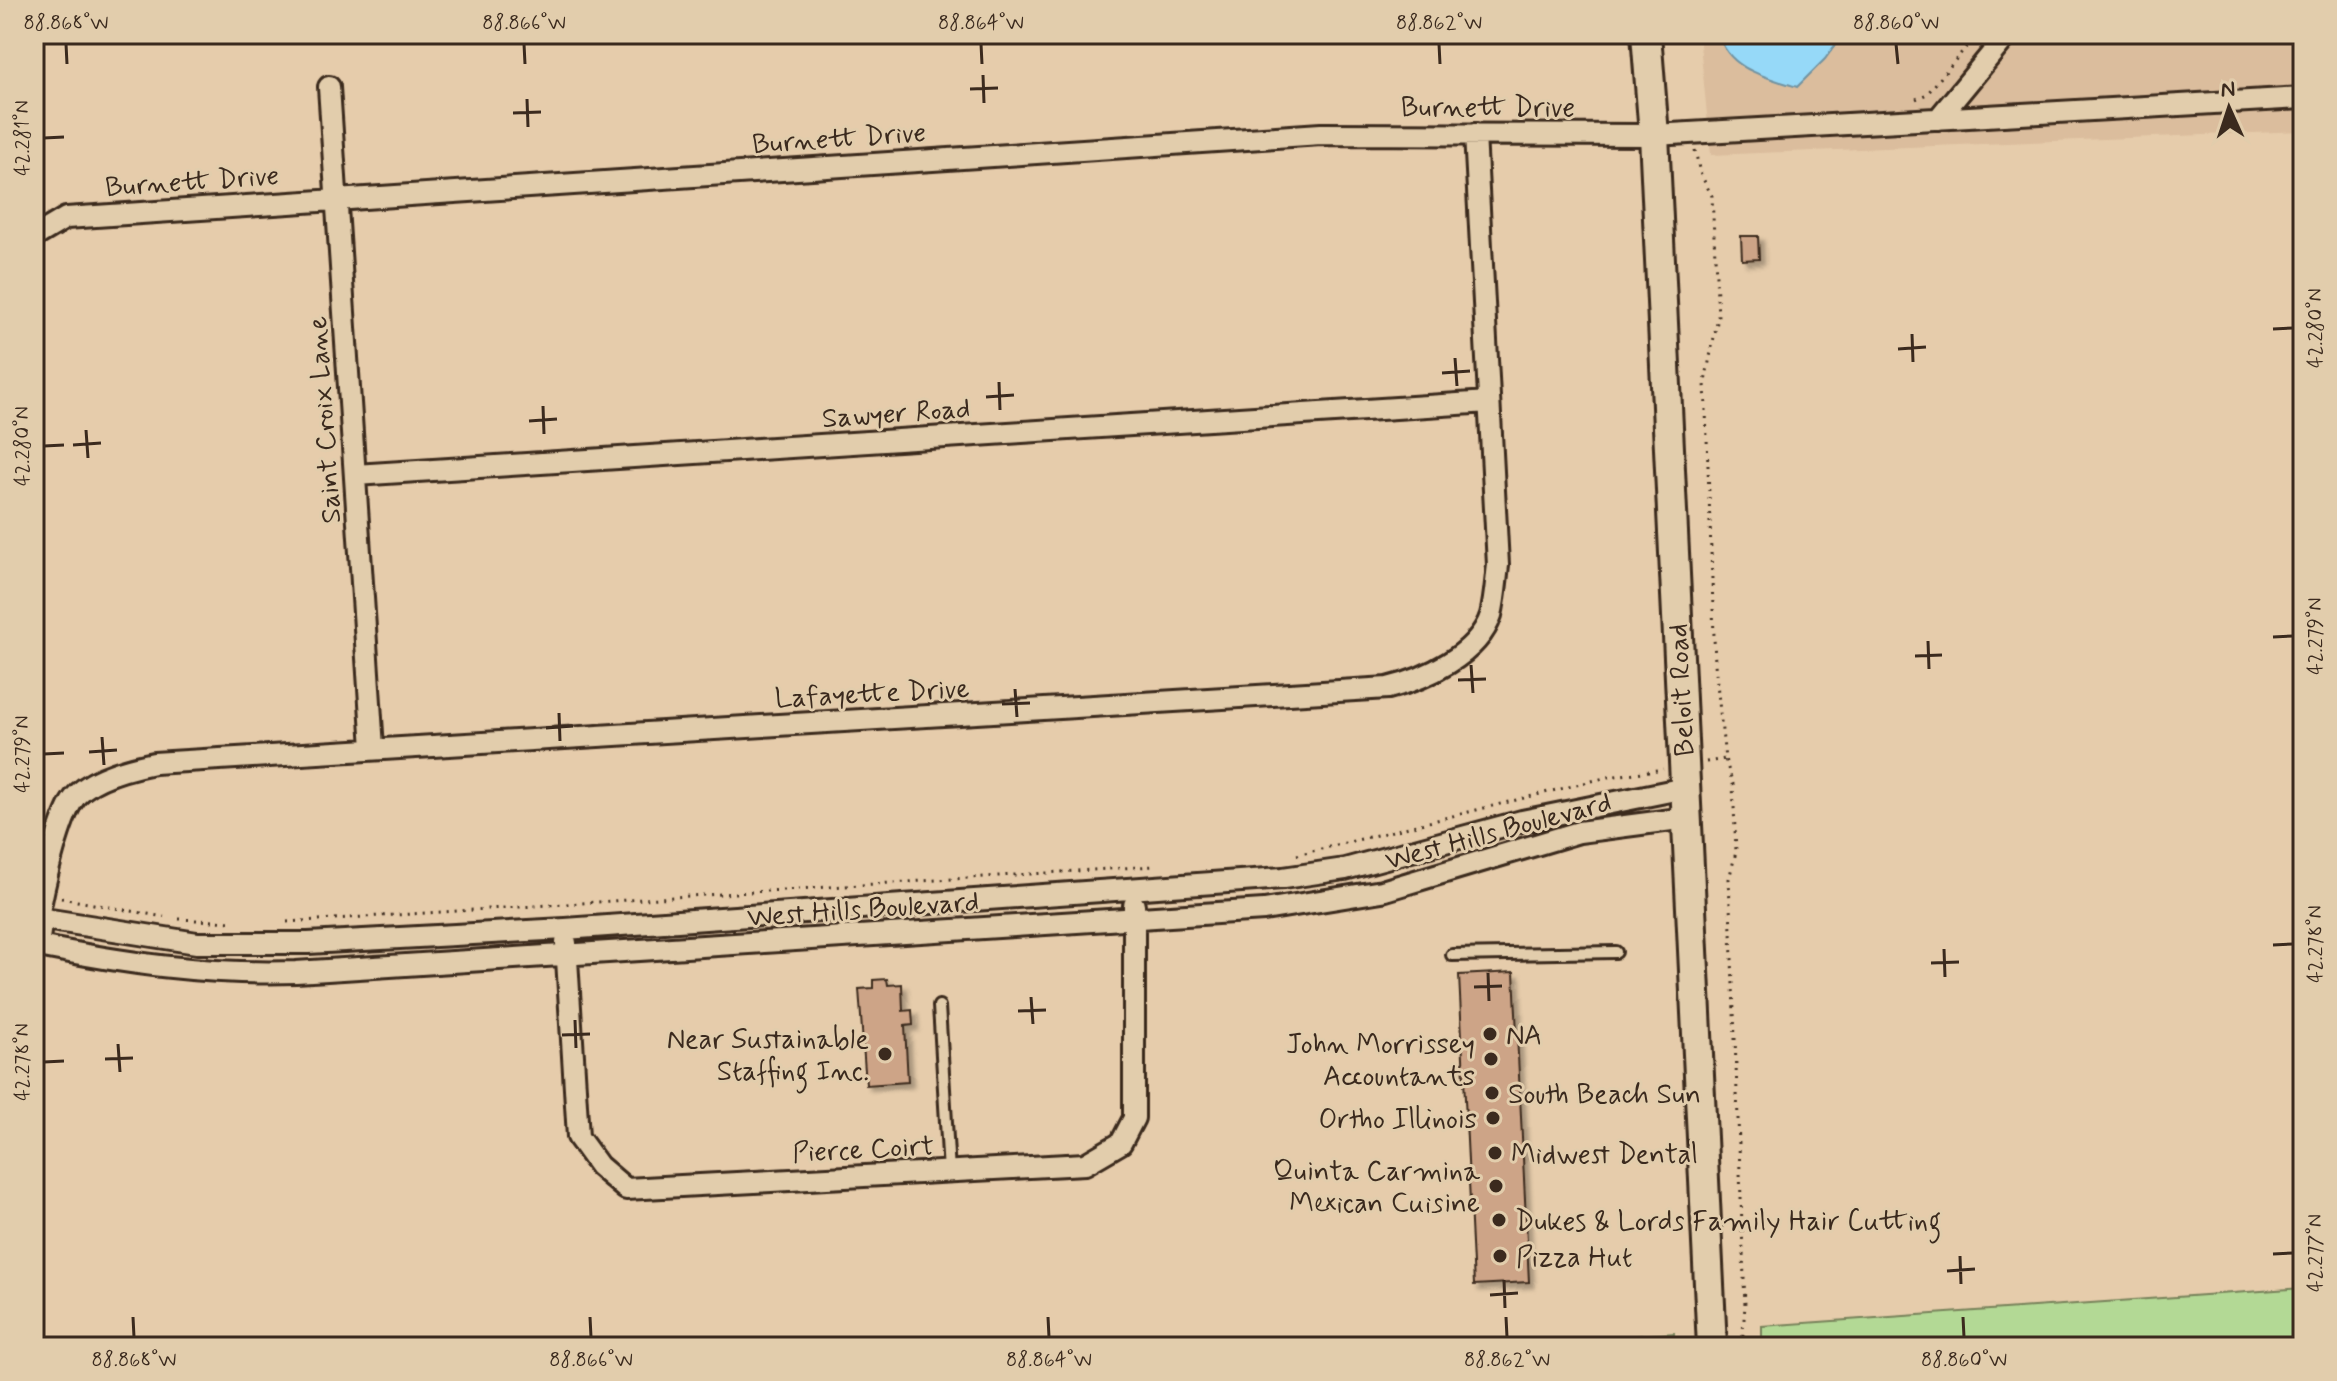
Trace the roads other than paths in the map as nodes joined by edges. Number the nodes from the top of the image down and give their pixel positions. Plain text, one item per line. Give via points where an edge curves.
1 (1646, 34) edge
2 (2008, 34) edge
3 (329, 87) dead end
4 (2303, 98) edge
5 (1938, 119) junction
6 (1475, 134) junction
7 (1654, 135) junction
8 (336, 197) junction
9 (34, 237) edge
10 (1489, 402) junction
11 (355, 475) junction
12 (373, 748) junction
13 (1684, 777) junction
14 (1687, 818) junction
15 (1135, 889) junction
16 (1134, 918) junction
17 (37, 926) edge
18 (565, 929) junction
19 (1616, 952) dead end
20 (567, 955) junction
21 (1452, 955) dead end
22 (939, 1006) dead end
23 (949, 1172) junction
24 (1712, 1347) edge

1 - 7 main road, Beloit Road
2 - 5 street
3 - 8 street, Saint Croix Lane
4 - 5 street, Burnett Drive
5 - 7 street, Burnett Drive
6 - 7 street, Burnett Drive
6 - 8 street, Burnett Drive via 1321,134
6 - 10 street, Lafayette Drive
7 - 13 main road, Beloit Road
8 - 9 street, Burnett Drive via 66,218
8 - 11 street, Saint Croix Lane
10 - 11 street, Sawyer Road
10 - 12 street, Lafayette Drive via 1498,565 1490,616 1464,650 1414,682 1105,707
11 - 12 street, Saint Croix Lane
12 - 17 street, Lafayette Drive via 154,763 113,772 72,800
13 - 14 main road, Beloit Road
13 - 15 street, West Hills Boulevard via 1345,869
14 - 16 street, West Hills Boulevard via 1579,832 1407,884 1322,903
14 - 24 main road, Beloit Road
15 - 16 street, Pierce Coirt
15 - 18 street, West Hills Boulevard
16 - 20 street, West Hills Boulevard
16 - 23 street, Pierce Coirt via 1134,1118 1121,1143 1085,1164
17 - 18 street, West Hills Boulevard via 237,945
17 - 20 street, West Hills Boulevard via 137,965 227,973
18 - 20 street, Pierce Coirt
19 - 21 lane
20 - 23 street, Pierce Coirt via 578,1137 599,1166 626,1189
22 - 23 lane

